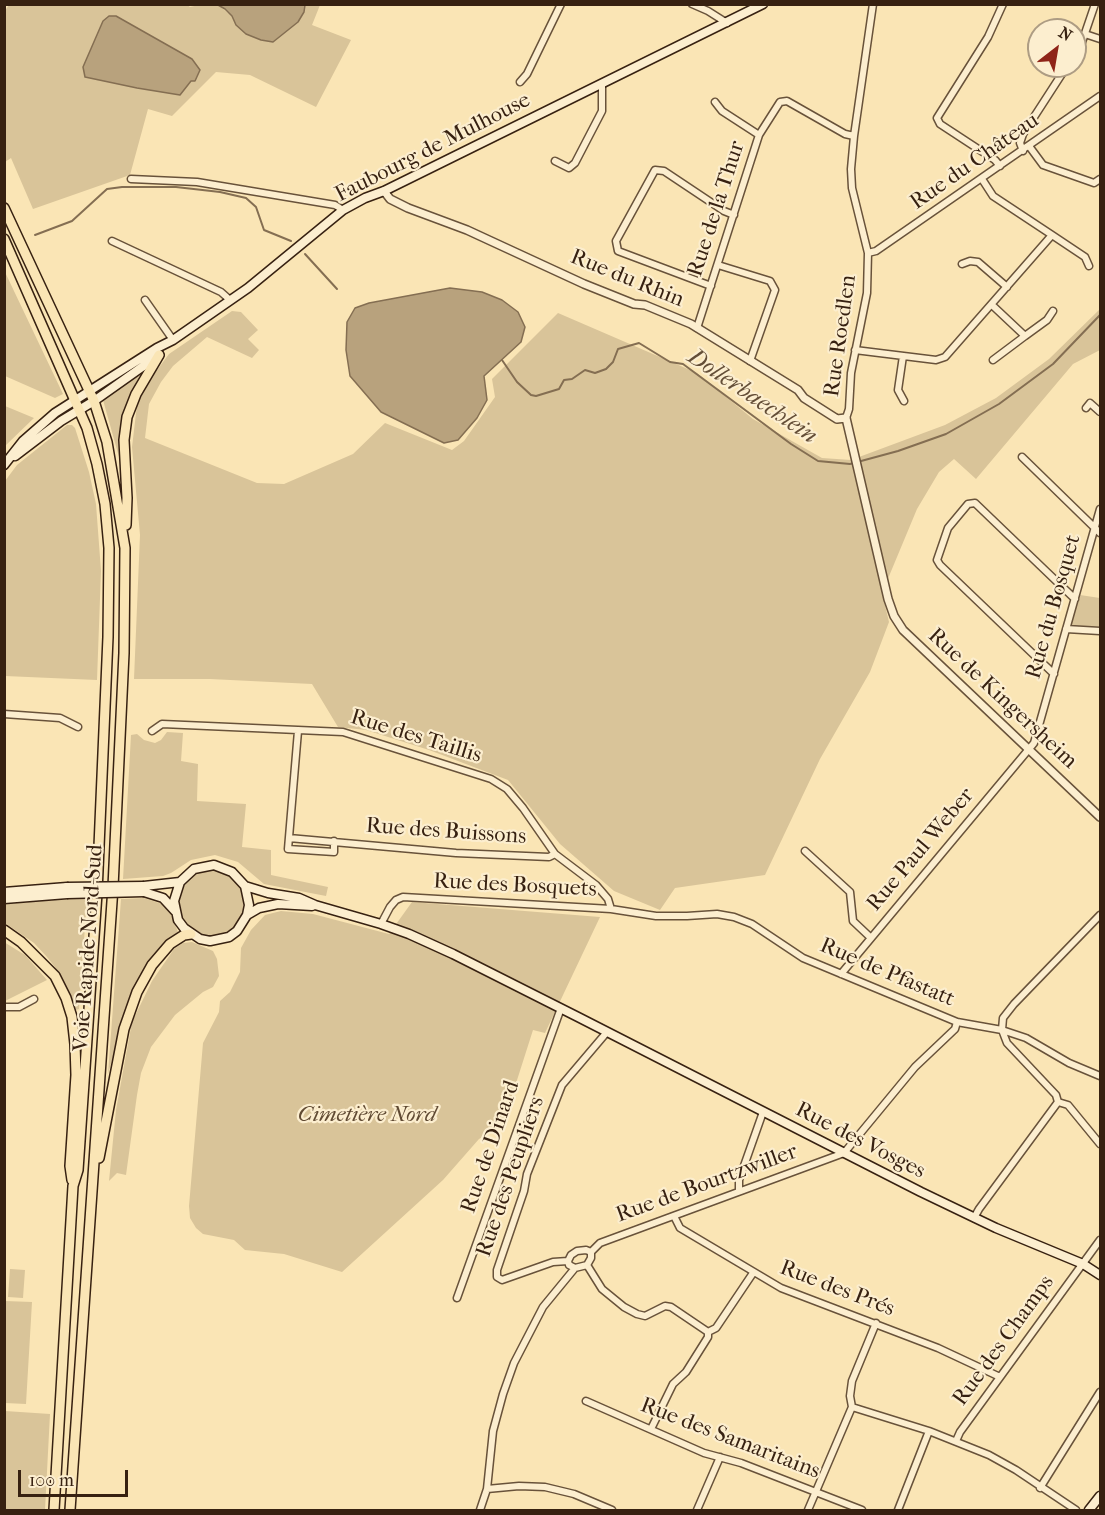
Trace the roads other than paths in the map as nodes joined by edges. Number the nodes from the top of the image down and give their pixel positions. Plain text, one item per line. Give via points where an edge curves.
1 (561, 4) edge
2 (692, 4) edge
3 (763, 4) edge
4 (873, 4) edge
5 (1003, 4) edge
6 (1097, 7) edge
7 (727, 23) junction
8 (1087, 30) edge
9 (1059, 78) edge
10 (520, 82) dead end
11 (602, 84) junction
12 (1101, 96) edge
13 (715, 102) dead end
14 (759, 135) junction
15 (854, 136) junction
16 (1026, 148) junction
17 (555, 161) dead end
18 (1000, 166) junction
19 (131, 179) dead end
20 (982, 179) junction
21 (1101, 179) edge
22 (384, 191) junction
23 (4, 208) edge
24 (344, 210) junction
25 (734, 215) junction
26 (1052, 235) junction
27 (4, 239) edge
28 (112, 241) dead end
29 (868, 253) junction
30 (962, 264) dead end
31 (718, 265) junction
32 (1089, 266) dead end
33 (711, 286) junction
34 (1007, 287) junction
35 (145, 300) dead end
36 (230, 300) junction
37 (992, 305) junction
38 (1053, 311) dead end
39 (697, 328) junction
40 (1025, 336) junction
41 (173, 340) junction
42 (855, 350) junction
43 (159, 355) junction
44 (903, 356) junction
45 (993, 360) dead end
46 (750, 361) junction
47 (90, 391) junction
48 (94, 401) junction
49 (904, 401) dead end
50 (78, 405) junction
51 (1086, 408) dead end
52 (1101, 412) edge
53 (846, 418) junction
54 (1022, 457) dead end
55 (5, 465) edge
56 (1101, 509) edge
57 (1098, 531) edge
58 (125, 548) junction
59 (888, 599) joint
60 (1075, 599) junction
61 (1066, 629) junction
62 (1101, 631) edge
63 (1054, 674) junction
64 (4, 714) edge
65 (78, 727) dead end
66 (152, 731) dead end
67 (298, 731) junction
68 (1030, 750) junction
69 (1101, 817) edge
70 (289, 838) junction
71 (334, 841) junction
72 (806, 851) dead end
73 (555, 854) junction
74 (180, 882) junction
75 (245, 886) junction
76 (144, 889) junction
77 (67, 890) junction
78 (4, 892) edge
79 (4, 899) edge
80 (315, 906) junction
81 (611, 909) junction
82 (175, 911) junction
83 (247, 915) junction
84 (1101, 915) edge
85 (661, 916) joint
86 (381, 924) junction
87 (4, 930) edge
88 (191, 934) junction
89 (871, 938) junction
90 (841, 974) junction
91 (34, 999) dead end
92 (4, 1007) edge
93 (561, 1008) junction
94 (957, 1022) junction
95 (1002, 1030) junction
96 (607, 1032) junction
97 (1101, 1076) edge
98 (1058, 1102) junction
99 (764, 1112) junction
100 (1101, 1144) edge
101 (844, 1153) junction
102 (73, 1186) junction
103 (92, 1187) junction
104 (739, 1191) junction
105 (674, 1216) junction
106 (974, 1218) junction
107 (1101, 1240) edge
108 (591, 1252) junction
109 (568, 1262) junction
110 (587, 1264) junction
111 (1083, 1264) junction
112 (574, 1268) junction
113 (753, 1273) junction
114 (1101, 1275) edge
115 (457, 1298) dead end
116 (876, 1323) junction
117 (708, 1332) junction
118 (1000, 1377) junction
119 (1101, 1392) edge
120 (586, 1401) dead end
121 (852, 1407) junction
122 (651, 1429) junction
123 (930, 1431) junction
124 (956, 1441) junction
125 (720, 1456) junction
126 (1041, 1488) junction
127 (487, 1489) junction
128 (816, 1491) junction
129 (1101, 1496) edge
130 (54, 1510) edge
131 (69, 1510) edge
132 (480, 1510) edge
133 (612, 1510) edge
134 (697, 1510) edge
135 (808, 1510) edge
136 (862, 1510) edge
137 (898, 1510) edge
138 (1076, 1510) edge
139 (1092, 1510) edge

1 - 10 street
2 - 7 street
3 - 7 main road, Faubourg de Mulhouse
4 - 15 street, Rue Roedlen
5 - 18 street via 988,38 937,118
6 - 8 street
7 - 11 main road, Faubourg de Mulhouse
9 - 16 street via 1023,134 1020,143
11 - 17 street via 602,111 575,164 569,168
11 - 22 main road, Faubourg de Mulhouse
12 - 16 street, Rue du Château
13 - 14 street, Rue de la Thur
14 - 15 street, Rue de la Thur via 780,102 787,100
14 - 25 street, Rue de la Thur
15 - 29 street, Rue Roedlen via 852,188
16 - 18 street, Rue du Château
16 - 21 street via 1043,165 1094,183
18 - 20 street, Rue du Château
19 - 24 street via 197,182 335,205
20 - 26 street via 993,196
20 - 29 street, Rue du Château
22 - 24 main road, Faubourg de Mulhouse
22 - 39 street, Rue du Rhin via 390,199 408,208
23 - 47 highway, Voie Rapide Nord-Sud
24 - 36 main road, Faubourg de Mulhouse
25 - 31 street, Rue de la Thur
25 - 33 street via 664,171 655,170 616,241 618,250
26 - 32 street via 1085,256
26 - 34 street
27 - 50 highway, Voie Rapide Nord-Sud
28 - 36 street via 221,292
29 - 42 street, Rue Roedlen via 867,293
30 - 34 street via 978,262
31 - 33 street, Rue de la Thur
31 - 46 street via 770,281 775,290
33 - 39 street, Rue de la Thur
34 - 37 street
35 - 41 street
36 - 41 main road, Faubourg de Mulhouse
37 - 40 street
37 - 44 street via 945,357 936,360
38 - 40 street
39 - 46 street, Rue du Rhin
40 - 45 street
41 - 43 main road, Faubourg de Mulhouse
41 - 47 main road, Faubourg de Mulhouse
42 - 44 street
42 - 53 street, Rue Roedlen
43 - 48 main road, Faubourg de Mulhouse
43 - 58 highway via 126,417
44 - 49 street via 898,390
46 - 53 street, Rue du Rhin via 837,419
47 - 48 highway, Voie Rapide Nord-Sud
47 - 50 main road, Faubourg de Mulhouse
48 - 50 main road, Faubourg de Mulhouse
48 - 58 highway, Voie Rapide Nord-Sud via 107,442
50 - 55 main road, Faubourg de Mulhouse via 38,426
50 - 102 highway, Voie Rapide Nord-Sud via 105,504 109,598 97,893 78,1170
51 - 52 street via 1090,403
53 - 59 street, Rue Roedlen
54 - 57 street
56 - 57 street, Rue du Bosquet
57 - 60 street, Rue du Bosquet
58 - 103 highway, Voie Rapide Nord-Sud via 114,876
59 - 68 street, Rue de Kingersheim via 903,630
60 - 61 street, Rue du Bosquet
60 - 63 street via 975,503 968,504 948,528 937,560 940,565
61 - 62 street
61 - 63 street, Rue du Bosquet
63 - 68 street, Rue du Bosquet
64 - 65 street via 60,718
66 - 67 street, Rue des Taillis via 162,724
67 - 70 street
67 - 73 street, Rue des Taillis via 343,732 491,779 507,789
68 - 69 street, Rue de Kingersheim
68 - 89 street, Rue Paul Weber
70 - 71 street, Rue des Buissons
70 - 71 street, Rue des Buissons via 288,849 334,852
71 - 73 street, Rue des Buissons via 456,853 549,857
72 - 89 street via 850,892 853,921
73 - 81 street, Rue des Taillis via 596,885
74 - 75 main road via 194,870 213,866 232,872
74 - 76 main road
74 - 82 main road
75 - 80 main road via 299,898
75 - 83 main road
76 - 77 main road, bridge
76 - 82 main road via 163,898
77 - 78 main road
77 - 79 main road
80 - 83 main road via 278,904
80 - 86 main road, Rue des Vosges
81 - 85 street, Rue des Bosquets
81 - 86 street, Rue des Bosquets via 403,897 390,907
82 - 88 main road
83 - 88 main road via 237,931 219,940 200,939
84 - 95 street via 1014,1004 1003,1018
85 - 90 street, Rue de Pfastatt via 734,917 752,924 803,958
86 - 93 main road, Rue des Vosges via 453,954
87 - 102 highway via 55,976 72,1017 76,1075 70,1166
88 - 103 highway via 170,944 152,965 132,1006
89 - 90 street, Rue Paul Weber
90 - 94 street, Rue de Pfastatt
91 - 92 street via 19,1007
93 - 96 main road, Rue des Vosges
93 - 115 street, Rue de Dinard
94 - 95 street, Rue de Pfastatt
94 - 101 street via 955,1029 915,1066
95 - 97 street, Rue de Pfastatt
95 - 98 street via 1007,1043 1056,1095
96 - 99 main road, Rue des Vosges
96 - 109 street, Rue des Peupliers via 562,1084 527,1174 497,1277 502,1280 553,1262
98 - 100 street via 1068,1105
98 - 106 street
99 - 101 main road, Rue des Vosges
99 - 104 street via 739,1180
101 - 104 street, Rue de Bourtzwiller
101 - 106 main road, Rue des Vosges
102 - 130 highway, Voie Rapide Nord-Sud
103 - 131 highway, Voie Rapide Nord-Sud
104 - 105 street, Rue de Bourtzwiller
105 - 108 street, Rue de Bourtzwiller via 600,1243
105 - 113 street, Rue des Prés via 680,1228
106 - 111 main road, Rue des Vosges
107 - 111 street, Rue des Champs
108 - 109 street via 577,1251
108 - 110 street
109 - 112 street
110 - 112 street
110 - 117 street via 612,1299 637,1314 645,1316 671,1307
111 - 114 main road, Rue des Vosges
111 - 118 street, Rue des Champs
112 - 127 street via 543,1307 514,1363 493,1431
113 - 116 street, Rue des Prés via 781,1288
113 - 117 street via 716,1328
116 - 118 street, Rue des Prés
116 - 121 street via 852,1381
117 - 122 street via 686,1372 673,1384
118 - 124 street, Rue des Champs
119 - 126 street
120 - 122 street, Rue des Samaritains
121 - 123 street
121 - 128 street
122 - 125 street, Rue des Samaritains via 704,1453
123 - 124 street
123 - 137 street
124 - 126 street via 989,1455
125 - 128 street, Rue des Samaritains
125 - 134 street
126 - 138 street
127 - 132 street
127 - 133 street via 545,1487
128 - 135 street
128 - 136 street, Rue des Samaritains
129 - 139 main road

